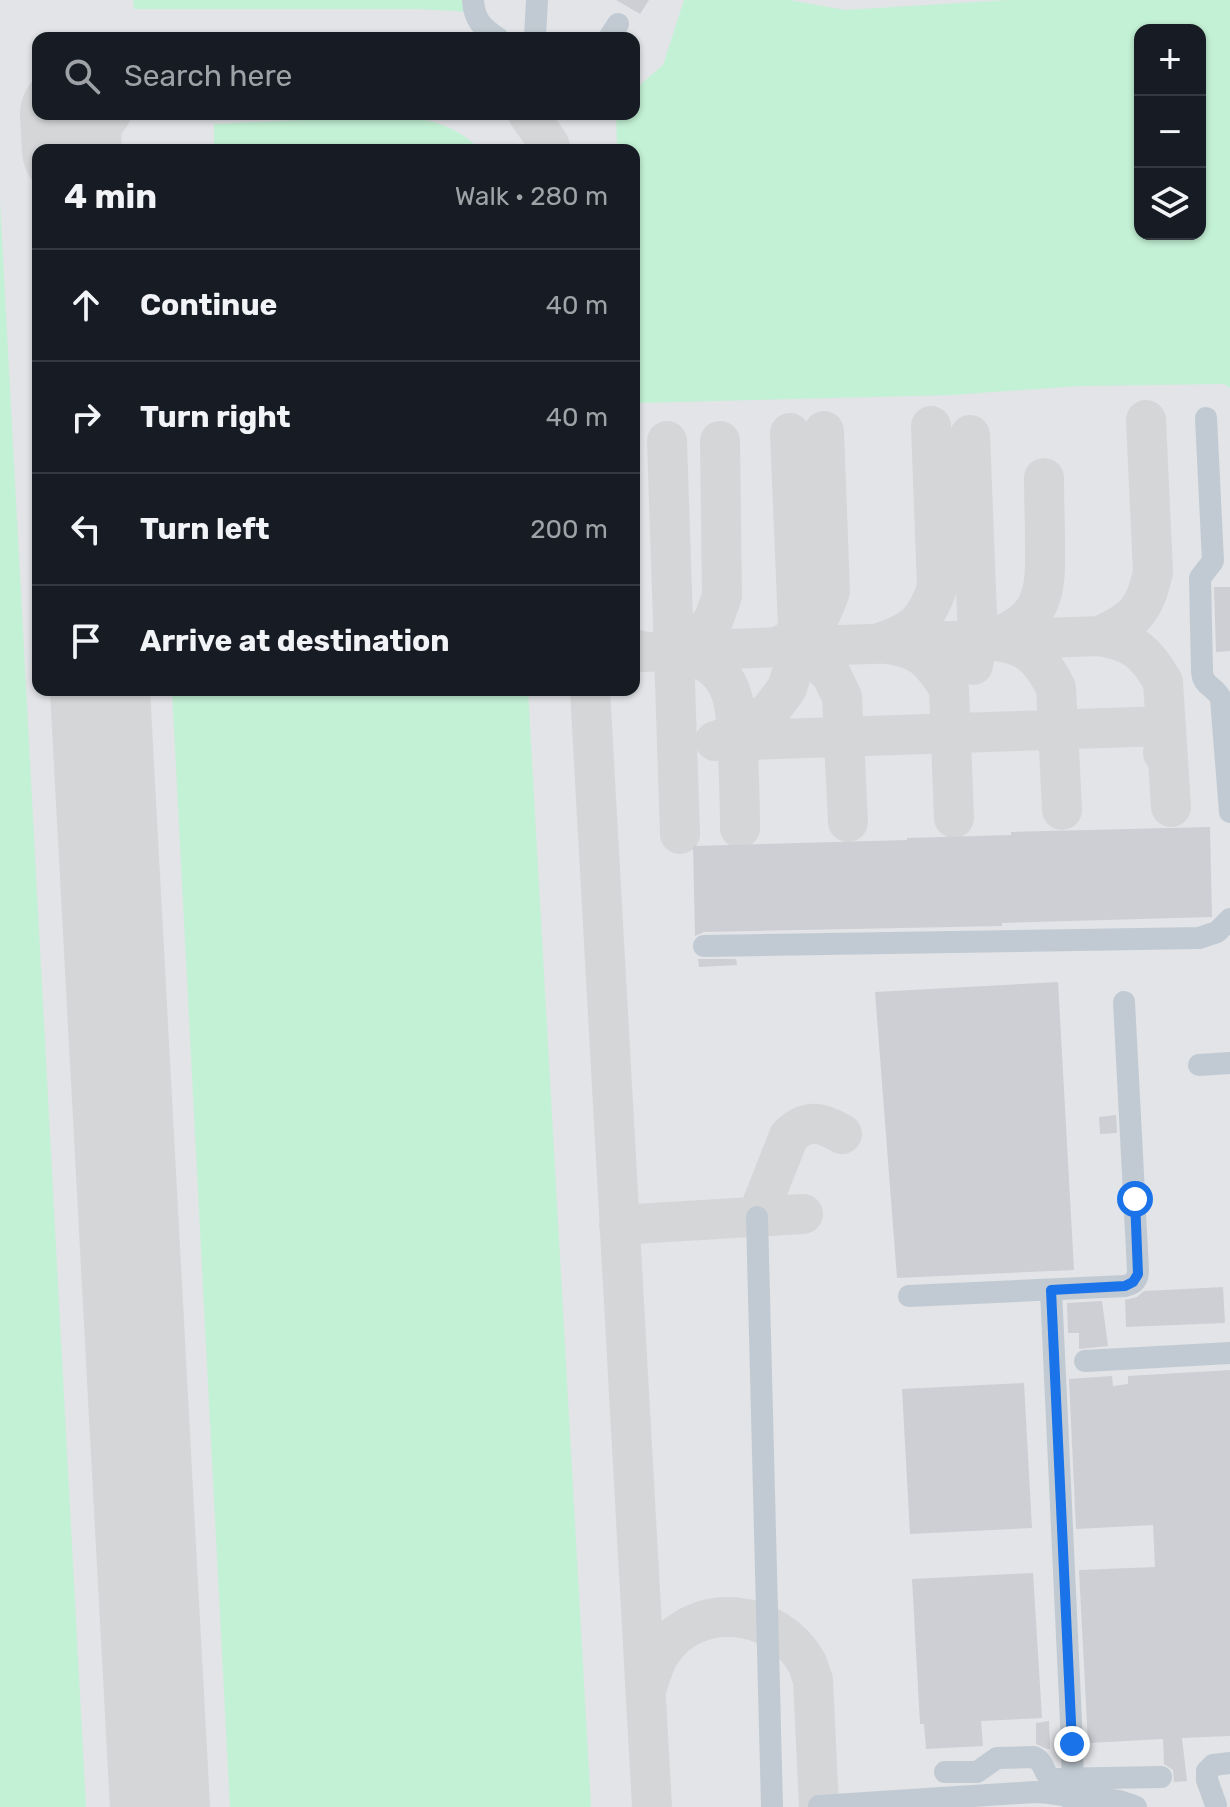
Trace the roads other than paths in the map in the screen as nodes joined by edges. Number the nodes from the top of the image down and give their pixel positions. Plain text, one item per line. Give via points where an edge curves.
1 (473, 0) edge
2 (537, 0) edge
3 (491, 32) edge
4 (535, 32) edge
5 (1206, 418) dead end
6 (1230, 803) edge
7 (1230, 812) edge
8 (1230, 919) edge
9 (704, 946) dead end
10 (1124, 1002) dead end
11 (1230, 1063) edge
12 (1199, 1065) dead end
13 (757, 1217) dead end
14 (1051, 1290) junction
15 (909, 1296) dead end
16 (1230, 1353) edge
17 (1085, 1361) dead end
18 (1230, 1763) edge
19 (945, 1772) dead end
20 (1161, 1777) dead end
21 (1073, 1794) edge
22 (1219, 1803) edge
23 (819, 1806) edge
24 (772, 1807) edge
25 (1136, 1807) edge

1 - 3 lane via 479,22
2 - 4 lane
5 - 6 lane via 1213,561 1200,578 1202,671 1221,699
6 - 7 lane
8 - 9 lane via 1217,932 1199,938
10 - 14 lane via 1138,1274 1125,1286
11 - 12 lane
13 - 24 lane
14 - 15 lane
14 - 21 lane
16 - 17 lane
18 - 22 lane via 1207,1771
19 - 21 lane via 973,1773 997,1758 1034,1757 1046,1775
20 - 21 lane
21 - 23 lane
21 - 25 lane via 1118,1799

